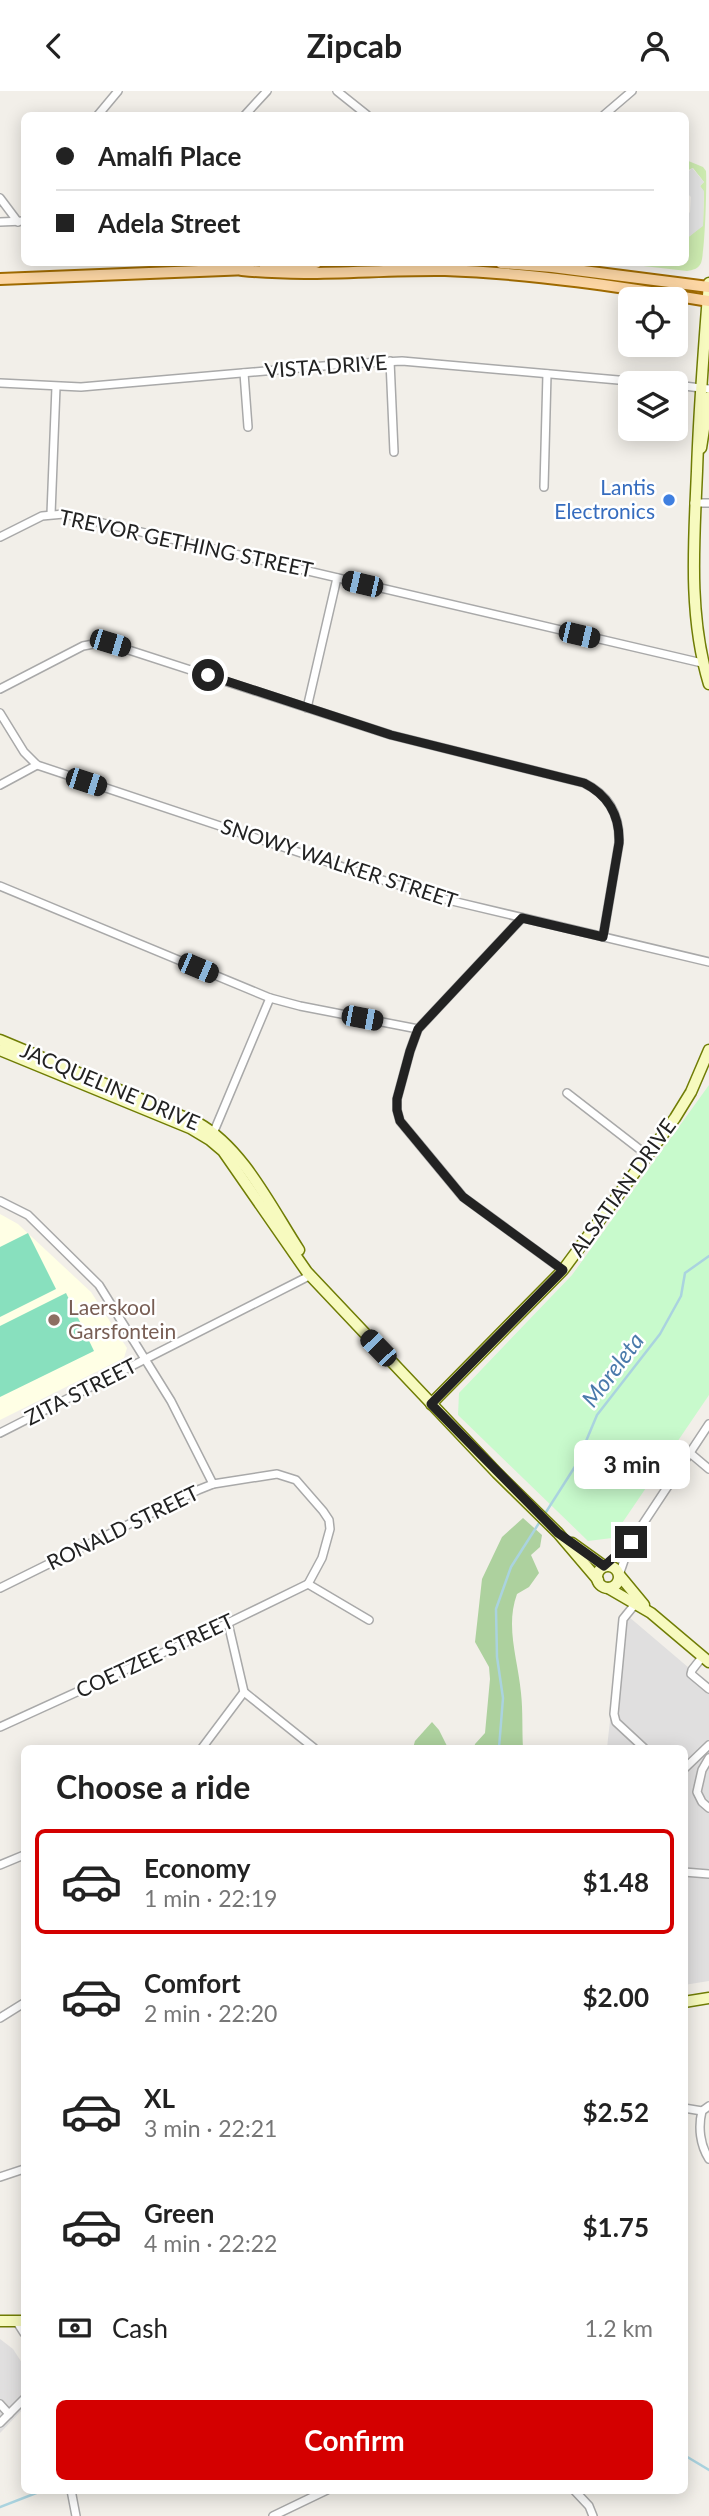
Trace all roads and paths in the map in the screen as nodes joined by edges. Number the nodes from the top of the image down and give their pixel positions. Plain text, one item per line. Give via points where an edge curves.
1 (118, 91) edge
2 (267, 91) edge
3 (337, 91) edge
4 (632, 91) edge
5 (100, 112) edge
6 (248, 112) edge
7 (363, 112) edge
8 (608, 112) edge
9 (0, 198) edge
10 (0, 222) edge
11 (21, 222) edge
12 (284, 266) edge
13 (539, 266) edge
14 (242, 270) junction
15 (0, 279) edge
16 (709, 286) edge
17 (708, 301) edge
18 (390, 362) junction
19 (244, 373) junction
20 (547, 375) junction
21 (618, 380) edge
22 (0, 383) edge
23 (56, 387) junction
24 (704, 388) edge
25 (709, 397) edge
26 (248, 427) dead end
27 (394, 452) dead end
28 (697, 469) junction
29 (544, 487) dead end
30 (694, 503) junction
31 (709, 503) edge
32 (51, 514) junction
33 (0, 537) edge
34 (337, 578) junction
35 (702, 663) junction
36 (709, 684) edge
37 (0, 689) edge
38 (307, 708) junction
39 (0, 713) edge
40 (37, 765) junction
41 (0, 785) edge
42 (0, 886) edge
43 (522, 918) junction
44 (603, 937) junction
45 (709, 962) edge
46 (270, 998) junction
47 (418, 1029) junction
48 (0, 1040) edge
49 (0, 1049) edge
50 (709, 1050) edge
51 (567, 1093) dead end
52 (212, 1136) junction
53 (647, 1155) junction
54 (0, 1201) edge
55 (563, 1270) junction
56 (311, 1275) junction
57 (146, 1359) junction
58 (431, 1404) junction
59 (709, 1424) edge
60 (0, 1433) edge
61 (690, 1453) junction
62 (709, 1469) edge
63 (213, 1484) junction
64 (558, 1533) junction
65 (631, 1542) junction
66 (605, 1566) junction
67 (620, 1575) junction
68 (598, 1580) junction
69 (309, 1584) junction
70 (0, 1588) edge
71 (608, 1588) junction
72 (636, 1603) junction
73 (651, 1613) junction
74 (369, 1620) dead end
75 (228, 1623) junction
76 (706, 1659) edge
77 (709, 1689) edge
78 (244, 1692) junction
79 (0, 1727) edge
80 (204, 1745) edge
81 (310, 1745) edge
82 (641, 1745) edge
83 (709, 1745) edge
84 (709, 1758) edge
85 (688, 1765) edge
86 (709, 1808) edge
87 (21, 1856) edge
88 (0, 1865) edge
89 (688, 1873) edge
90 (709, 1874) edge
91 (709, 1998) edge
92 (688, 2001) edge
93 (21, 2005) edge
94 (0, 2018) edge
95 (688, 2108) edge
96 (706, 2109) edge
97 (709, 2158) edge
98 (21, 2170) edge
99 (0, 2176) edge
100 (0, 2321) edge
101 (21, 2322) edge
102 (21, 2402) edge
103 (0, 2404) edge
104 (9, 2414) junction
105 (0, 2423) edge
106 (72, 2494) edge
107 (319, 2494) edge
108 (578, 2494) edge
109 (76, 2516) edge
110 (273, 2516) edge
111 (593, 2516) edge

1 - 5 street
2 - 6 street
3 - 7 street
4 - 8 street
9 - 11 street
10 - 11 street
12 - 14 main road
13 - 16 main road
14 - 15 main road
14 - 17 main road via 485,272
16 - 17 street
17 - 24 street
18 - 19 street, VISTA DRIVE
18 - 20 street, VISTA DRIVE
18 - 27 street
19 - 23 street, VISTA DRIVE
19 - 26 street
20 - 21 street, VISTA DRIVE
20 - 29 street
22 - 23 street, VISTA DRIVE
23 - 32 street
24 - 28 street
25 - 28 street
28 - 30 street
30 - 31 street
30 - 35 street via 694,594
32 - 33 street, TREVOR GETHING STREET
32 - 34 street, TREVOR GETHING STREET via 79,516
34 - 35 street, TREVOR GETHING STREET
34 - 38 street
35 - 36 street
37 - 38 street via 83,646 104,642
38 - 44 street via 418,743 584,783 598,791 615,814 619,836
39 - 40 street
40 - 41 street
40 - 43 street, SNOWY WALKER STREET via 379,879
42 - 46 street
43 - 44 street, SNOWY WALKER STREET
43 - 47 street
44 - 45 street, SNOWY WALKER STREET
46 - 47 street
46 - 52 street
47 - 55 street via 397,1099 400,1121 463,1197
48 - 52 street, JACQUELINE DRIVE via 198,1123
49 - 52 street, JACQUELINE DRIVE
50 - 53 street, ALSATIAN DRIVE via 685,1103
51 - 53 street
52 - 56 street, JACQUELINE DRIVE via 232,1150 257,1185
53 - 55 street, ALSATIAN DRIVE
54 - 57 street via 28,1215 92,1278
55 - 58 street, ALSATIAN DRIVE
56 - 57 street, ZITA STREET
56 - 58 street, JACQUELINE DRIVE
57 - 60 street, ZITA STREET
57 - 63 street
58 - 64 street, JACQUELINE DRIVE
59 - 61 street
61 - 62 street
61 - 65 street
63 - 69 street, RONALD STREET via 285,1475 310,1494 329,1520 330,1529
63 - 70 street, RONALD STREET
64 - 66 street, JACQUELINE DRIVE
64 - 68 street, JACQUELINE DRIVE
65 - 66 street
65 - 67 street
66 - 67 street
66 - 68 street via 599,1570
67 - 71 street via 615,1586
67 - 73 street
68 - 71 street
69 - 74 street
69 - 75 street, COETZEE STREET
71 - 72 street
72 - 73 street
72 - 82 street via 623,1619 614,1714 616,1722
73 - 76 street
75 - 78 street
75 - 79 street, COETZEE STREET
76 - 77 street via 691,1674
78 - 80 street
78 - 81 street
83 - 85 street
84 - 86 street via 697,1792
87 - 88 street
89 - 90 street
91 - 92 street
93 - 94 street
95 - 96 street
96 - 97 street via 701,2137
98 - 99 street
100 - 101 street
102 - 104 street
103 - 104 street
104 - 105 street
106 - 109 street
107 - 110 street
108 - 111 street

